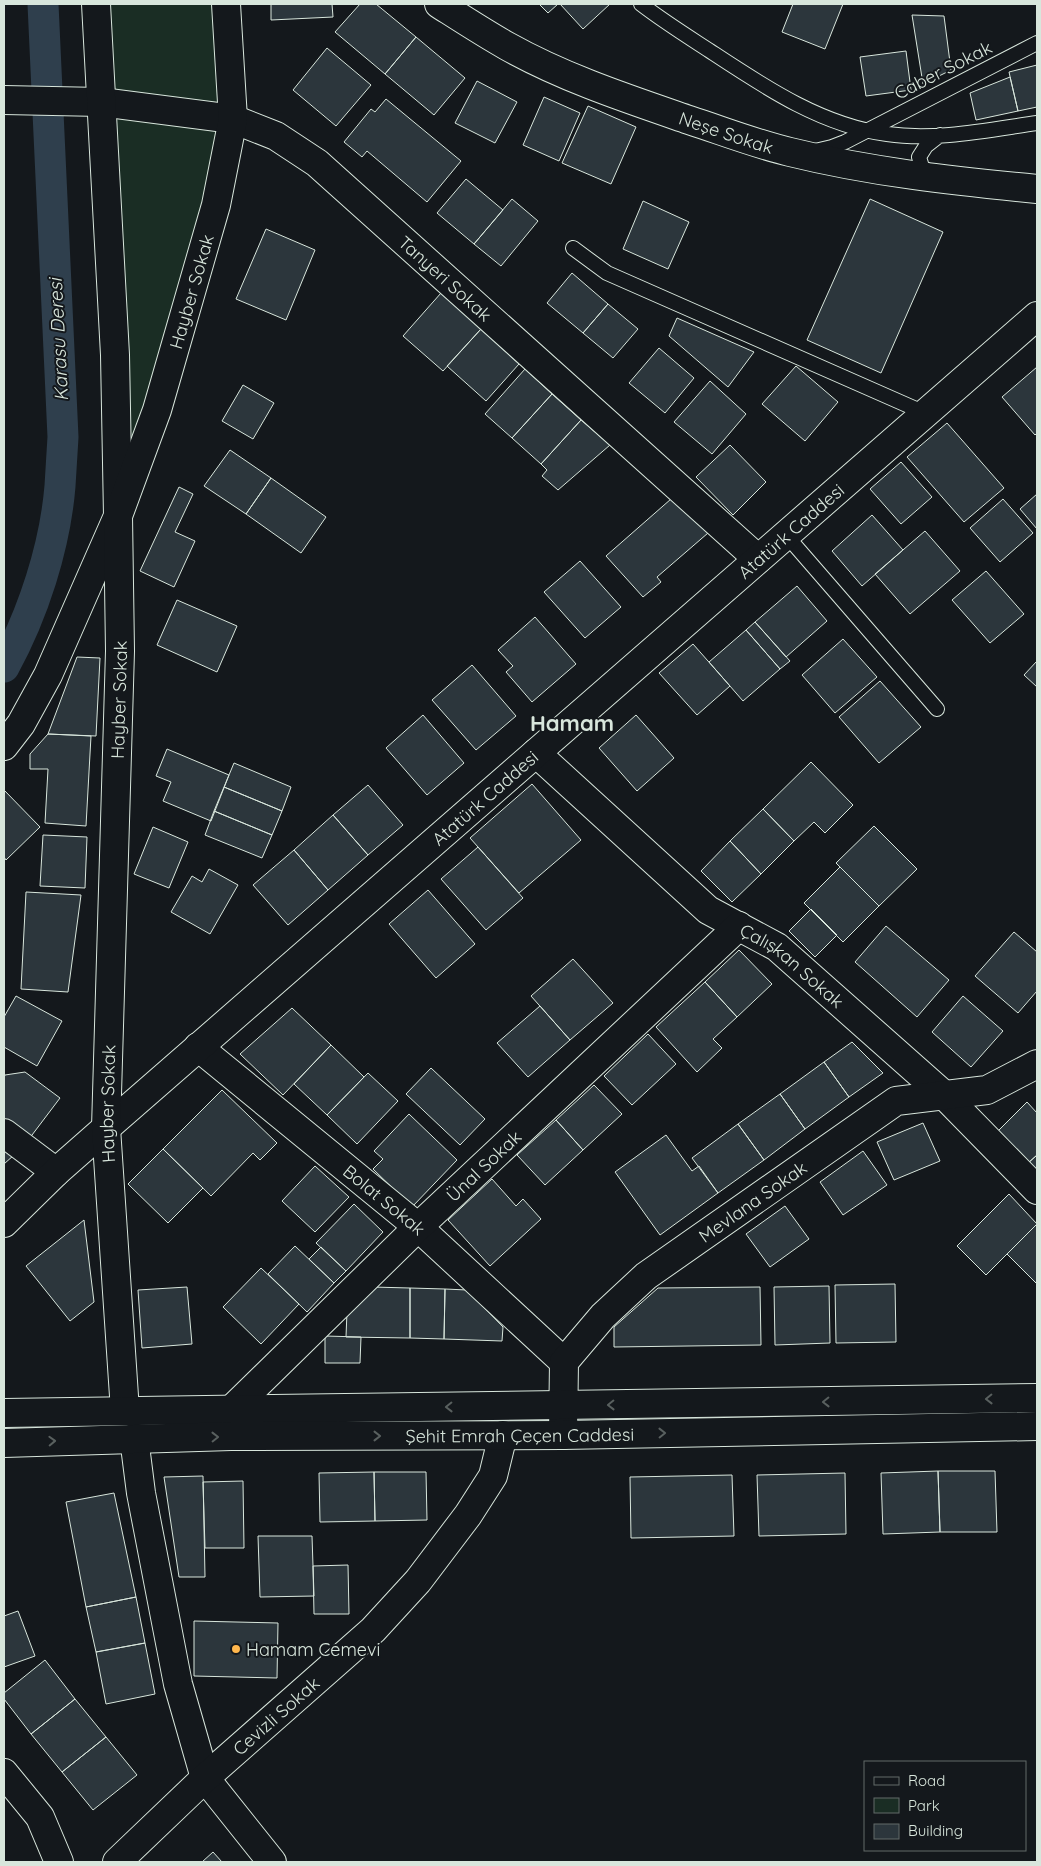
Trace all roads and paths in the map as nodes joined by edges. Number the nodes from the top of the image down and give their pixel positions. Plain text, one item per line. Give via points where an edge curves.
1 (96, 4) edge
2 (226, 4) edge
3 (440, 4) edge
4 (641, 4) edge
5 (1037, 43) edge
6 (8, 100) edge
7 (91, 102) junction
8 (233, 119) junction
9 (1037, 123) edge
10 (866, 130) junction
11 (941, 135) junction
12 (789, 152) junction
13 (942, 179) junction
14 (1037, 190) edge
15 (573, 248) dead end
16 (1037, 316) edge
17 (925, 413) junction
18 (118, 516) junction
19 (786, 535) junction
20 (758, 559) junction
21 (937, 709) dead end
22 (4, 746) edge
23 (536, 753) junction
24 (739, 926) junction
25 (198, 1047) junction
26 (1037, 1064) edge
27 (944, 1095) junction
28 (106, 1128) junction
29 (4, 1133) edge
30 (56, 1172) junction
31 (1037, 1190) edge
32 (4, 1223) edge
33 (418, 1227) junction
34 (564, 1362) junction
35 (1037, 1398) edge
36 (564, 1406) junction
37 (232, 1409) junction
38 (126, 1411) junction
39 (4, 1413) edge
40 (1037, 1426) edge
41 (503, 1435) junction
42 (564, 1435) junction
43 (134, 1438) junction
44 (4, 1443) edge
45 (4, 1773) edge
46 (205, 1778) junction
47 (59, 1862) edge
48 (116, 1862) edge
49 (272, 1862) edge

1 - 7 main road
2 - 8 main road, Hayber Sokak
3 - 12 main road, Neşe Sokak via 507,47 594,86
4 - 10 lane via 764,86 816,112
5 - 10 lane, Caber Sokak
6 - 7 main road, Tanyeri Sokak
7 - 8 main road, Tanyeri Sokak
7 - 18 main road via 115,355
8 - 18 main road, Hayber Sokak via 216,205 191,294 157,410
8 - 20 main road, Tanyeri Sokak via 276,136 317,163
9 - 11 lane
10 - 11 lane via 910,136
10 - 12 lane, Caber Sokak via 832,147
11 - 13 lane via 922,150 918,159 925,170
12 - 13 main road, Neşe Sokak
13 - 14 main road, Neşe Sokak
15 - 17 lane via 607,273
16 - 17 main road, Atatürk Caddesi
17 - 19 main road, Atatürk Caddesi
18 - 22 main road via 48,675 21,724
18 - 28 main road, Hayber Sokak via 120,651
19 - 20 main road, Atatürk Caddesi
19 - 21 lane
20 - 23 main road, Atatürk Caddesi
23 - 24 main road, Çalışkan Sokak via 708,910
23 - 25 main road, Atatürk Caddesi
24 - 27 main road, Çalışkan Sokak via 777,947
24 - 33 main road, Ünal Sokak
25 - 28 main road, Atatürk Caddesi
25 - 33 main road, Bolat Sokak
26 - 27 main road, Mevlana Sokak via 987,1090
27 - 31 main road, Çalışkan Sokak
27 - 34 main road, Mevlana Sokak via 896,1101 654,1270 603,1316
28 - 30 main road, Atatürk Caddesi
28 - 38 main road, Hayber Sokak
29 - 30 main road
30 - 32 main road, Atatürk Caddesi
33 - 34 main road, Bolat Sokak
33 - 37 main road, Ünal Sokak
34 - 36 main road
35 -> 36 main road, Şehit Emrah Çeçen Caddesi
36 -> 37 main road, Şehit Emrah Çeçen Caddesi
36 - 42 main road
37 - 38 main road, Şehit Emrah Çeçen Caddesi
38 - 39 main road, Şehit Emrah Çeçen Caddesi
42 -> 40 main road, Şehit Emrah Çeçen Caddesi
41 - 42 main road, Şehit Emrah Çeçen Caddesi
43 -> 41 main road, Şehit Emrah Çeçen Caddesi
41 - 46 main road, Cevizli Sokak via 493,1476 418,1581 373,1630
44 -> 43 main road, Şehit Emrah Çeçen Caddesi
43 - 46 main road via 141,1492 178,1684
45 - 47 main road via 40,1817
46 - 48 main road, Cevizli Sokak
46 - 49 main road

